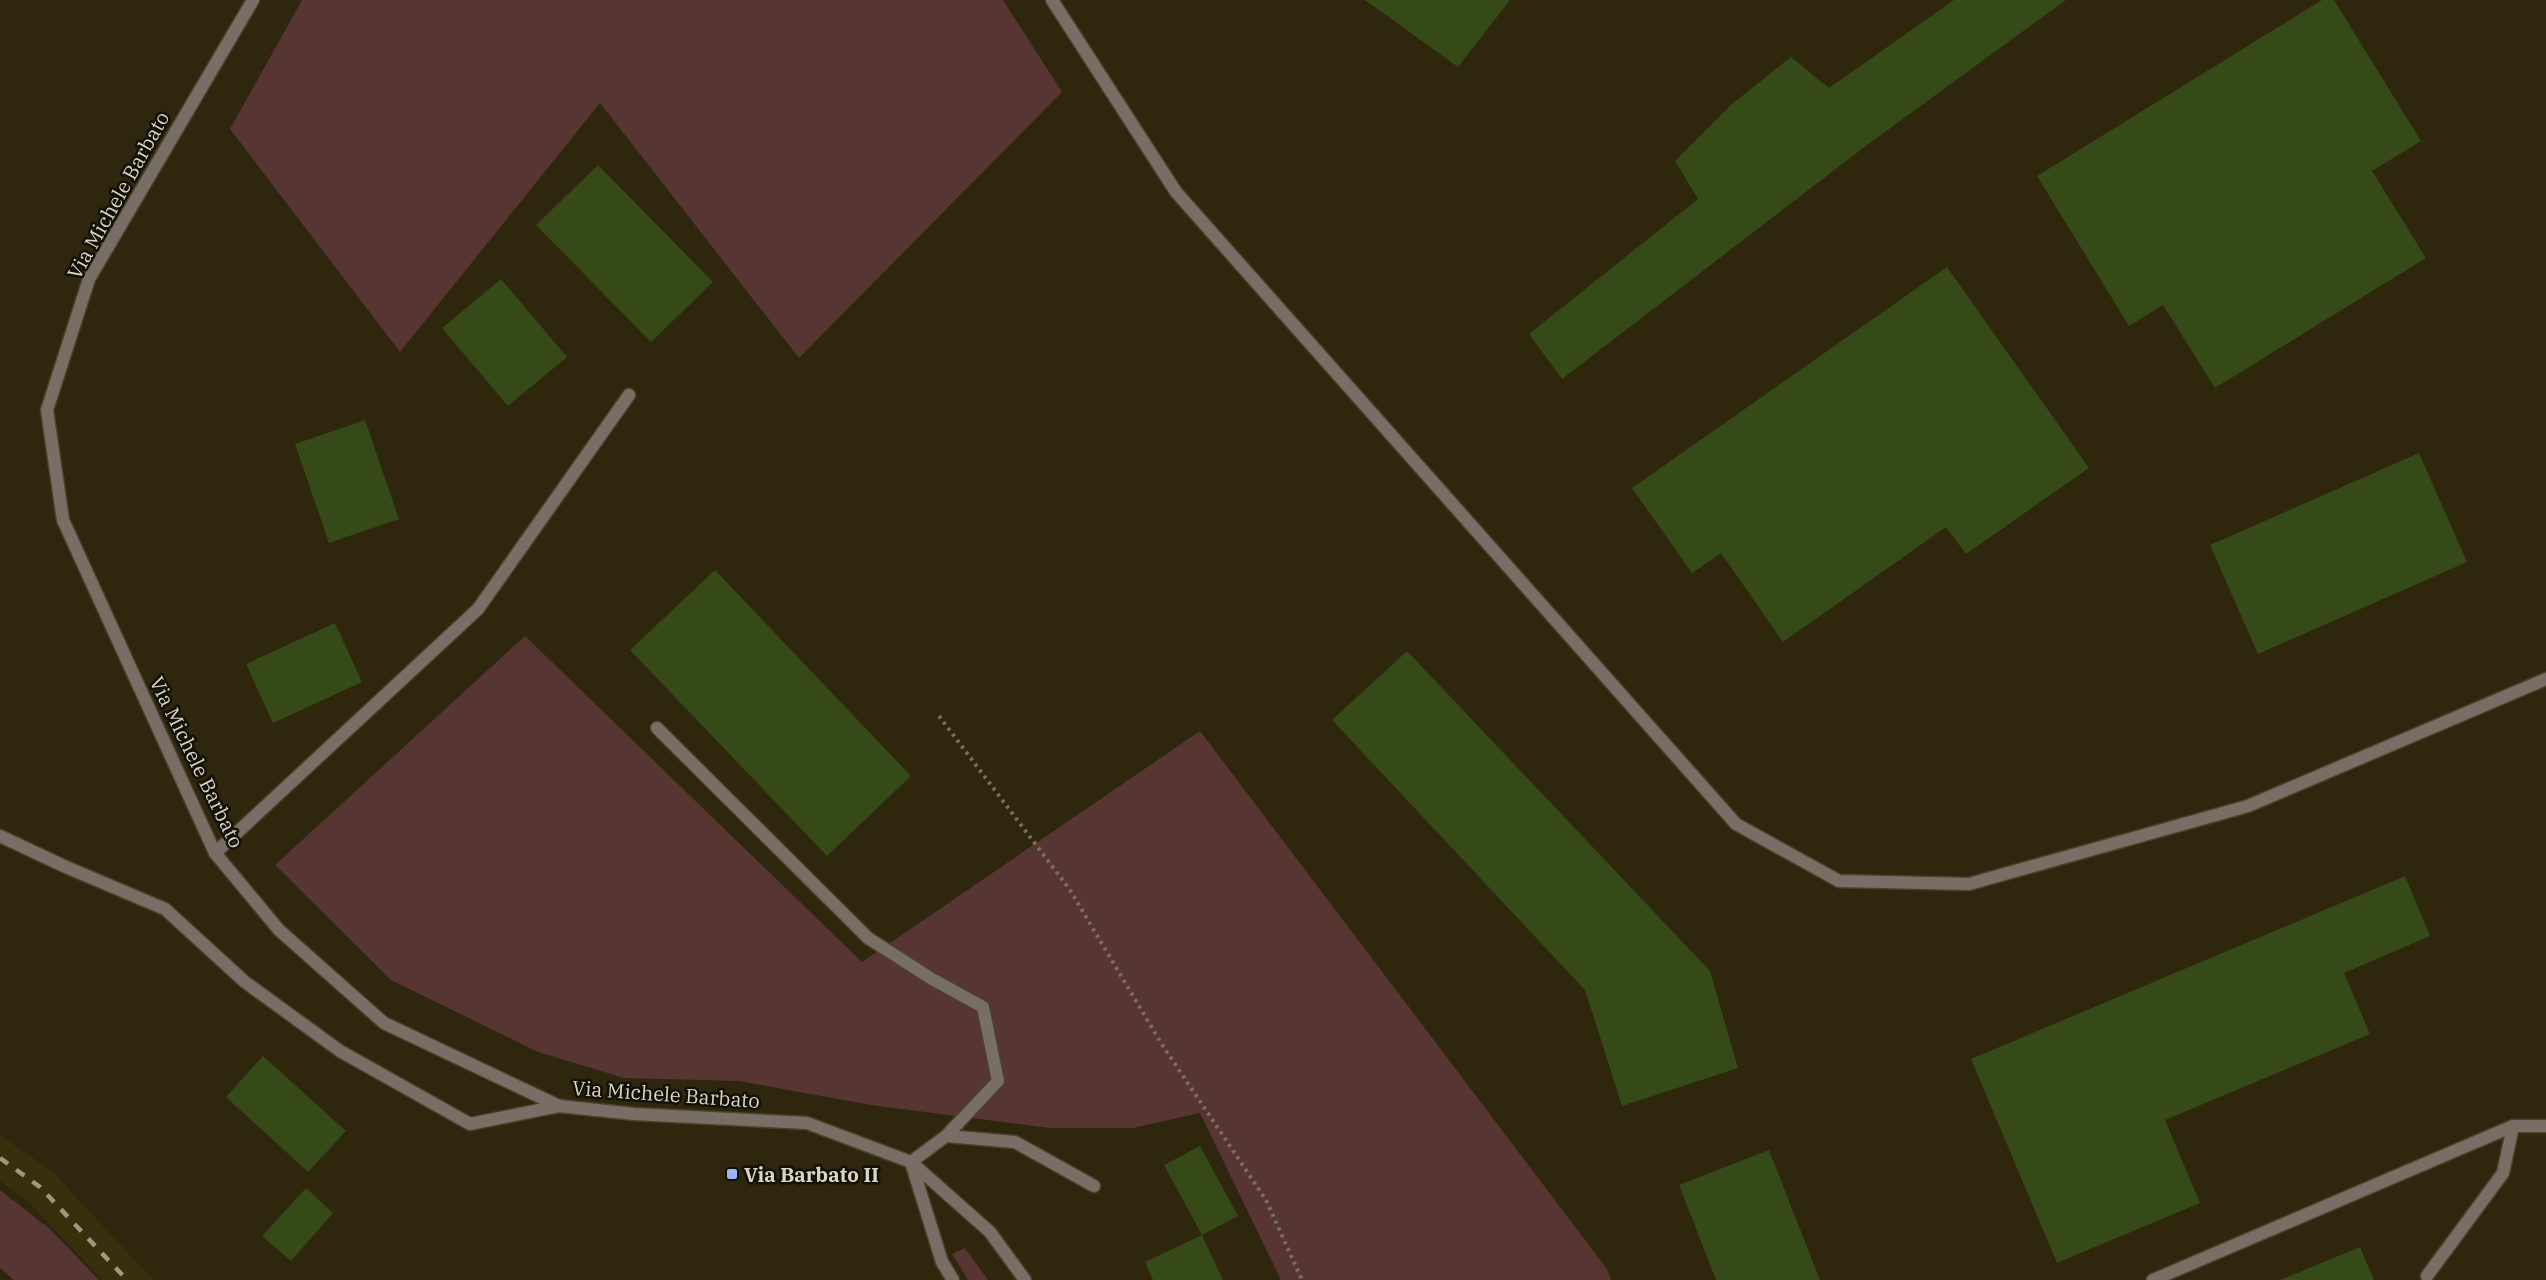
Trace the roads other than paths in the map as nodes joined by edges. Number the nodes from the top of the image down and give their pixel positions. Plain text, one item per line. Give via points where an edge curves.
1 (253, 0) edge
2 (1054, 1) edge
3 (629, 395) dead end
4 (2546, 679) edge
5 (657, 728) dead end
6 (0, 836) edge
7 (215, 853) junction
8 (559, 1106) junction
9 (2513, 1126) junction
10 (2546, 1126) edge
11 (945, 1136) junction
12 (911, 1162) junction
13 (1094, 1186) dead end
14 (2427, 1276) dead end
15 (953, 1280) edge
16 (1025, 1280) edge
17 (2152, 1280) edge

1 - 7 street, Via Michele Barbato via 89,279 47,410 63,520
2 - 4 street via 1176,192 1736,824 1839,881 1969,884 2248,806
3 - 7 street via 478,609
5 - 11 street via 867,938 983,1007 998,1081
6 - 8 street via 165,909 246,982 340,1051 470,1124
7 - 8 street, Via Michele Barbato via 279,930 384,1023
8 - 12 street, Via Michele Barbato via 807,1123
9 - 10 street
9 - 14 street via 2503,1173
9 - 17 street
11 - 12 street
11 - 13 street via 1014,1142
12 - 15 street via 942,1262
12 - 16 street via 990,1232

